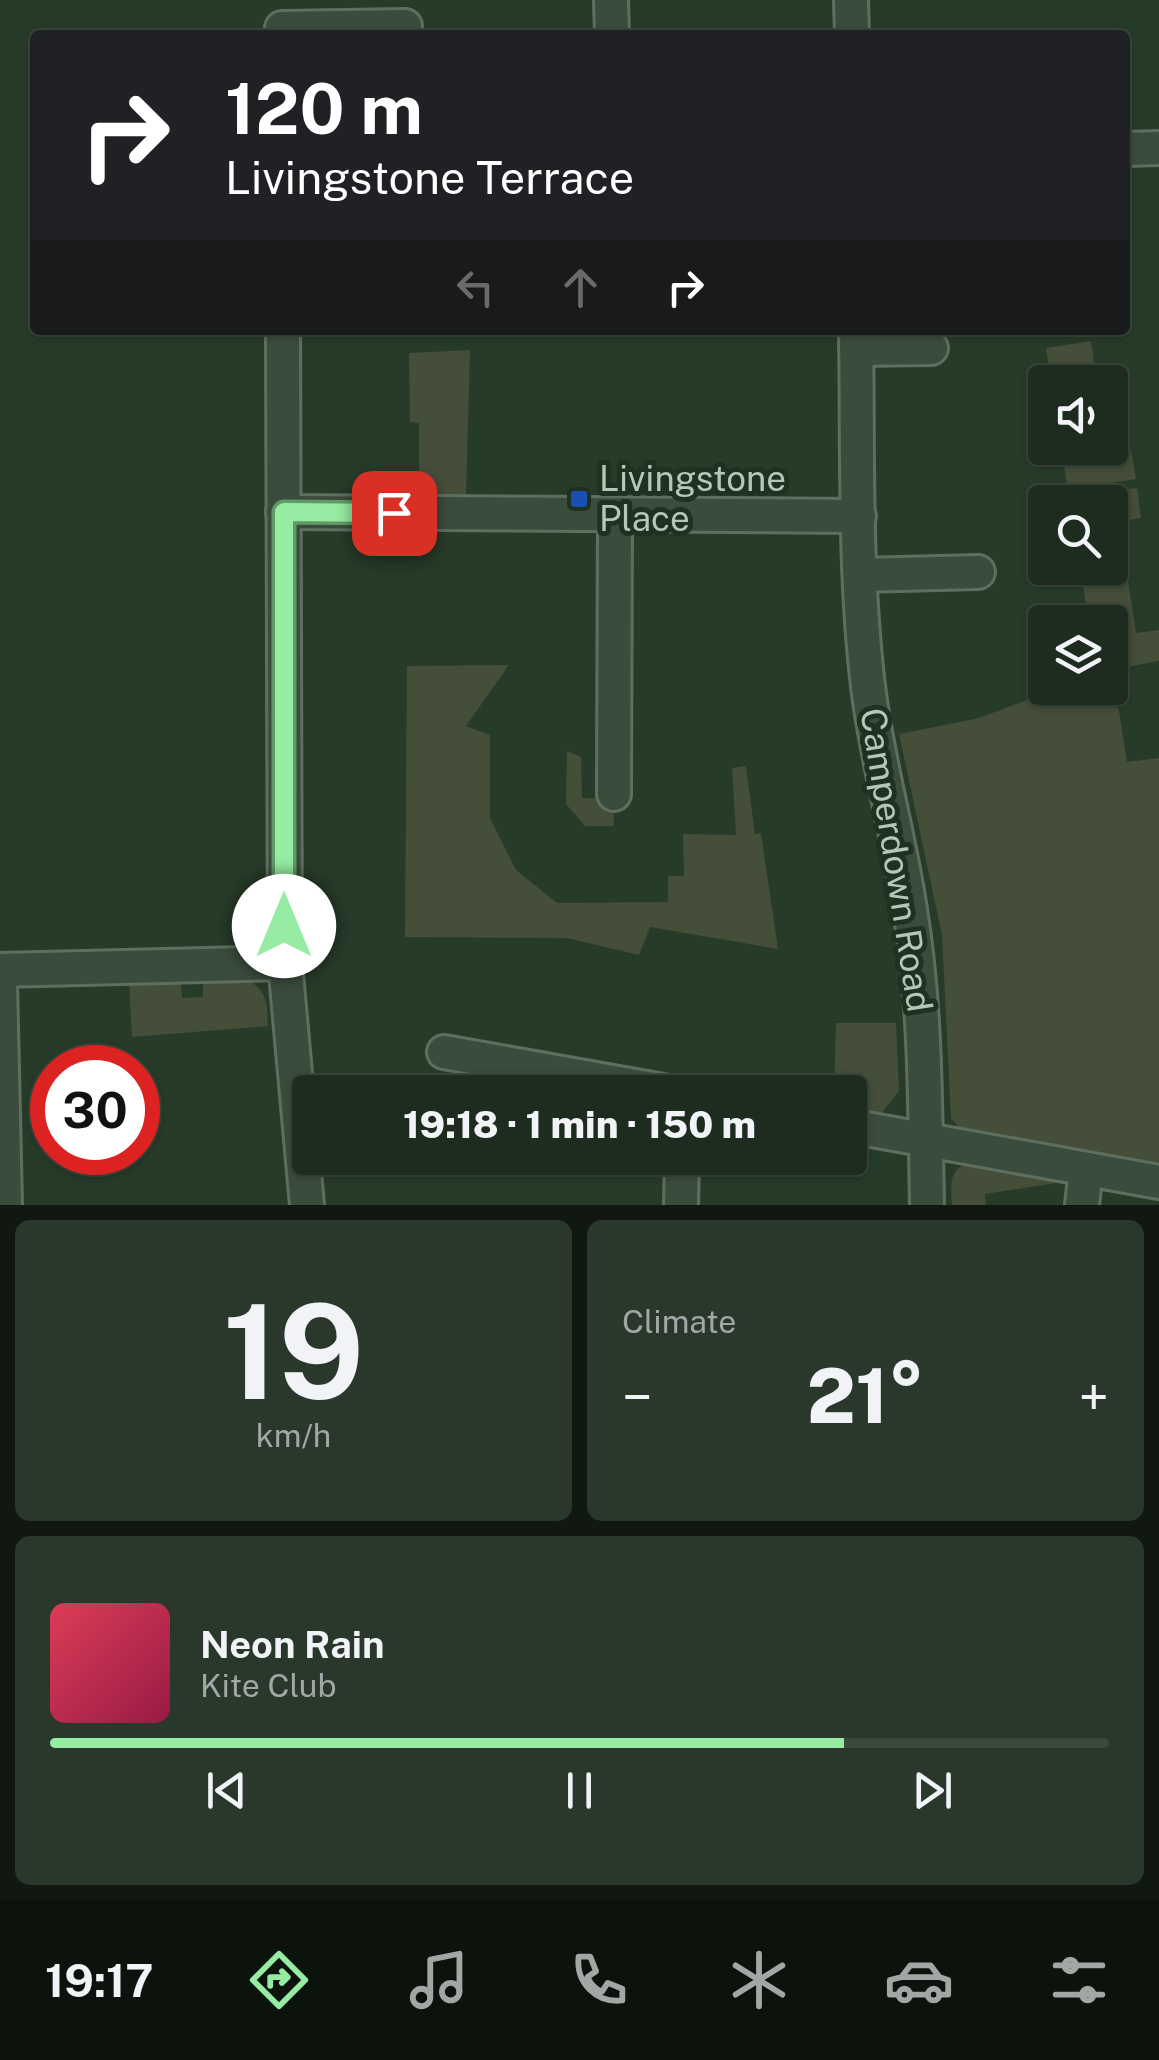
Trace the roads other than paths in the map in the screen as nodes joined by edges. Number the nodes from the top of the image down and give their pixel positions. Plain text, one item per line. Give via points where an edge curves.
1 (612, 0) edge
2 (851, 0) edge
3 (282, 21) edge
4 (405, 26) dead end
5 (612, 30) edge
6 (852, 30) edge
7 (1159, 148) edge
8 (1130, 149) edge
9 (283, 335) edge
10 (856, 340) edge
11 (931, 348) dead end
12 (284, 512) junction
13 (616, 514) junction
14 (860, 516) junction
15 (978, 572) dead end
16 (860, 575) junction
17 (614, 794) dead end
18 (285, 963) junction
19 (0, 970) edge
20 (0, 982) edge
21 (444, 1052) dead end
22 (573, 1075) edge
23 (867, 1129) edge
24 (926, 1140) junction
25 (1086, 1168) junction
26 (681, 1175) edge
27 (1159, 1182) edge
28 (5, 1205) edge
29 (307, 1205) edge
30 (680, 1205) edge
31 (927, 1205) edge
32 (1082, 1205) edge

1 - 5 street
2 - 6 street
3 - 4 street
7 - 8 street
9 - 12 street
10 - 11 street, Camperdown Road
10 - 14 street, Camperdown Road
12 - 13 street
12 - 18 street
13 - 14 street
13 - 17 street
14 - 16 street, Camperdown Road
15 - 16 street
16 - 24 street, Camperdown Road via 868,686 910,910 923,1023
18 - 19 street
18 - 29 street
20 - 28 street
21 - 22 street
23 - 24 street
24 - 25 street
24 - 31 street, Camperdown Road
25 - 27 street
25 - 32 street
26 - 30 street

